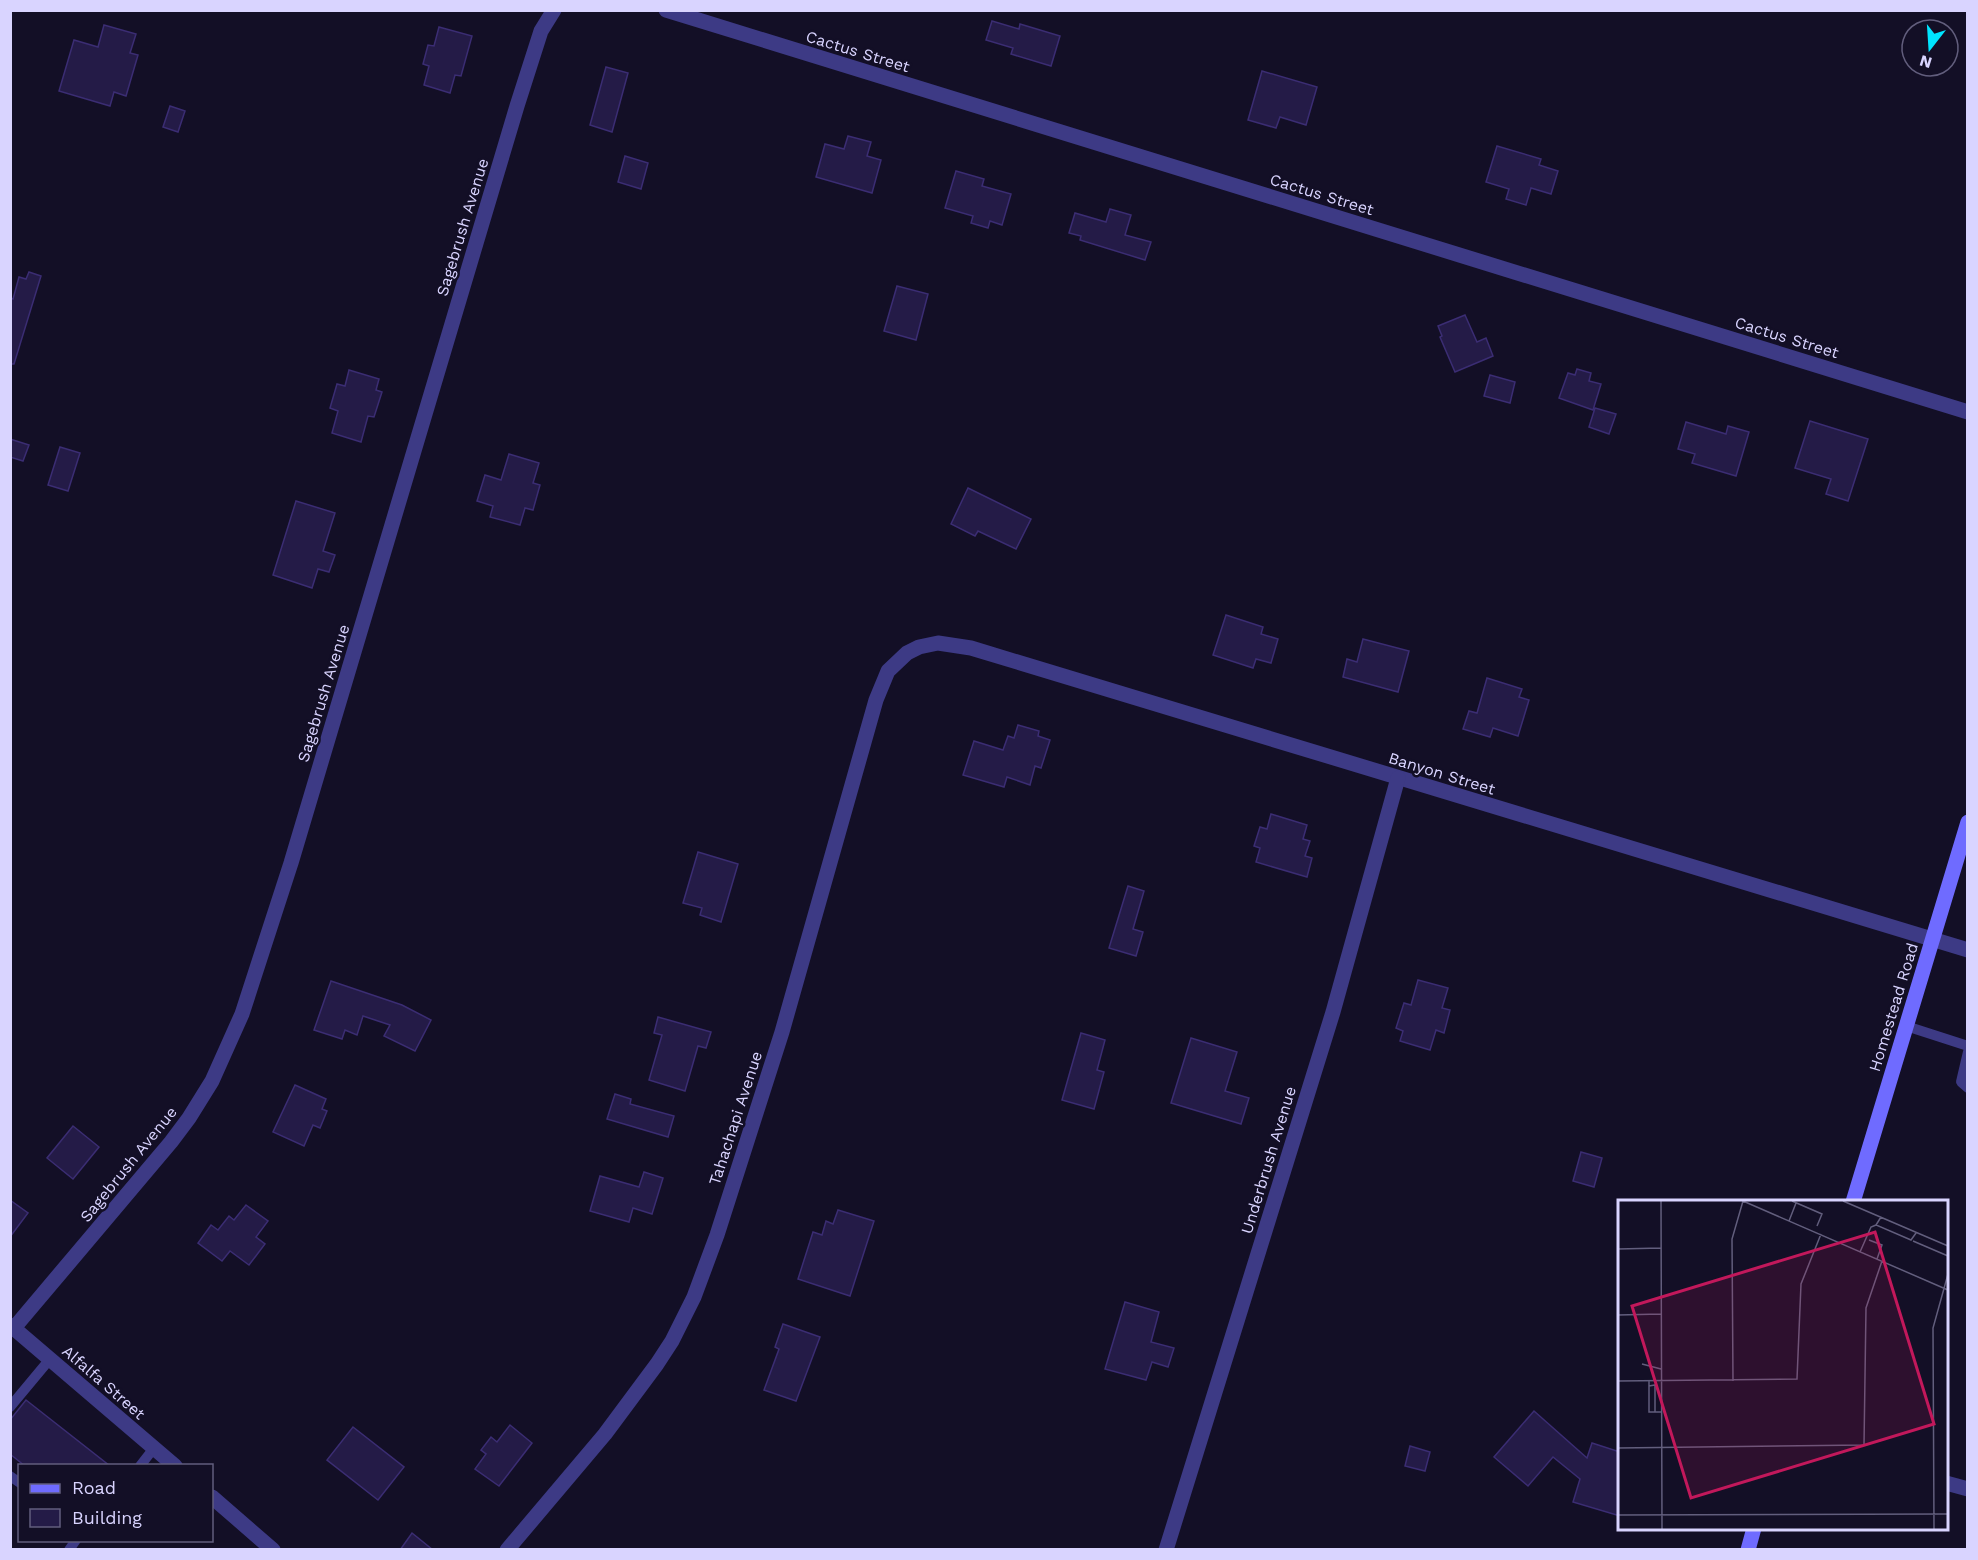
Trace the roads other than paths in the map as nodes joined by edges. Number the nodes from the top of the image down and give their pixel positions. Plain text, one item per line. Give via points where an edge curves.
1 (554, 10) edge
2 (666, 10) edge
3 (1968, 412) edge
4 (907, 653) joint
5 (1398, 778) junction
6 (1968, 822) edge
7 (1932, 940) junction
8 (1968, 950) edge
9 (1906, 1026) junction
10 (1968, 1046) edge
11 (1968, 1052) edge
12 (1968, 1088) edge
13 (1854, 1200) edge
14 (12, 1326) edge
15 (50, 1359) junction
16 (10, 1407) edge
17 (154, 1448) junction
18 (142, 1464) edge
19 (173, 1464) edge
20 (1948, 1483) edge
21 (1968, 1489) edge
22 (213, 1498) edge
23 (1754, 1530) edge
24 (273, 1550) edge
25 (507, 1550) edge
26 (1167, 1550) edge
27 (1748, 1550) edge

1 - 14 street, Sagebrush Avenue via 541,31 517,106 295,851 242,1014 212,1082 189,1118
2 - 3 street, Cactus Street
4 - 5 street, Banyon Street via 938,643 971,648
4 - 25 street, Tahachapi Avenue via 888,671 876,700 782,1032 694,1297 657,1364 605,1434
5 - 7 street, Banyon Street
5 - 26 street, Underbrush Avenue via 1329,1023
6 - 7 main road, Homestead Road
7 - 8 street, Banyon Street
7 - 9 main road, Homestead Road
9 - 10 lane
9 - 13 main road, Homestead Road
11 - 12 lane via 1961,1082
14 - 15 street, Alfalfa Street
15 - 16 lane
15 - 17 street, Alfalfa Street
17 - 18 lane
17 - 19 street, Alfalfa Street
20 - 21 street
22 - 24 street
23 - 27 main road

